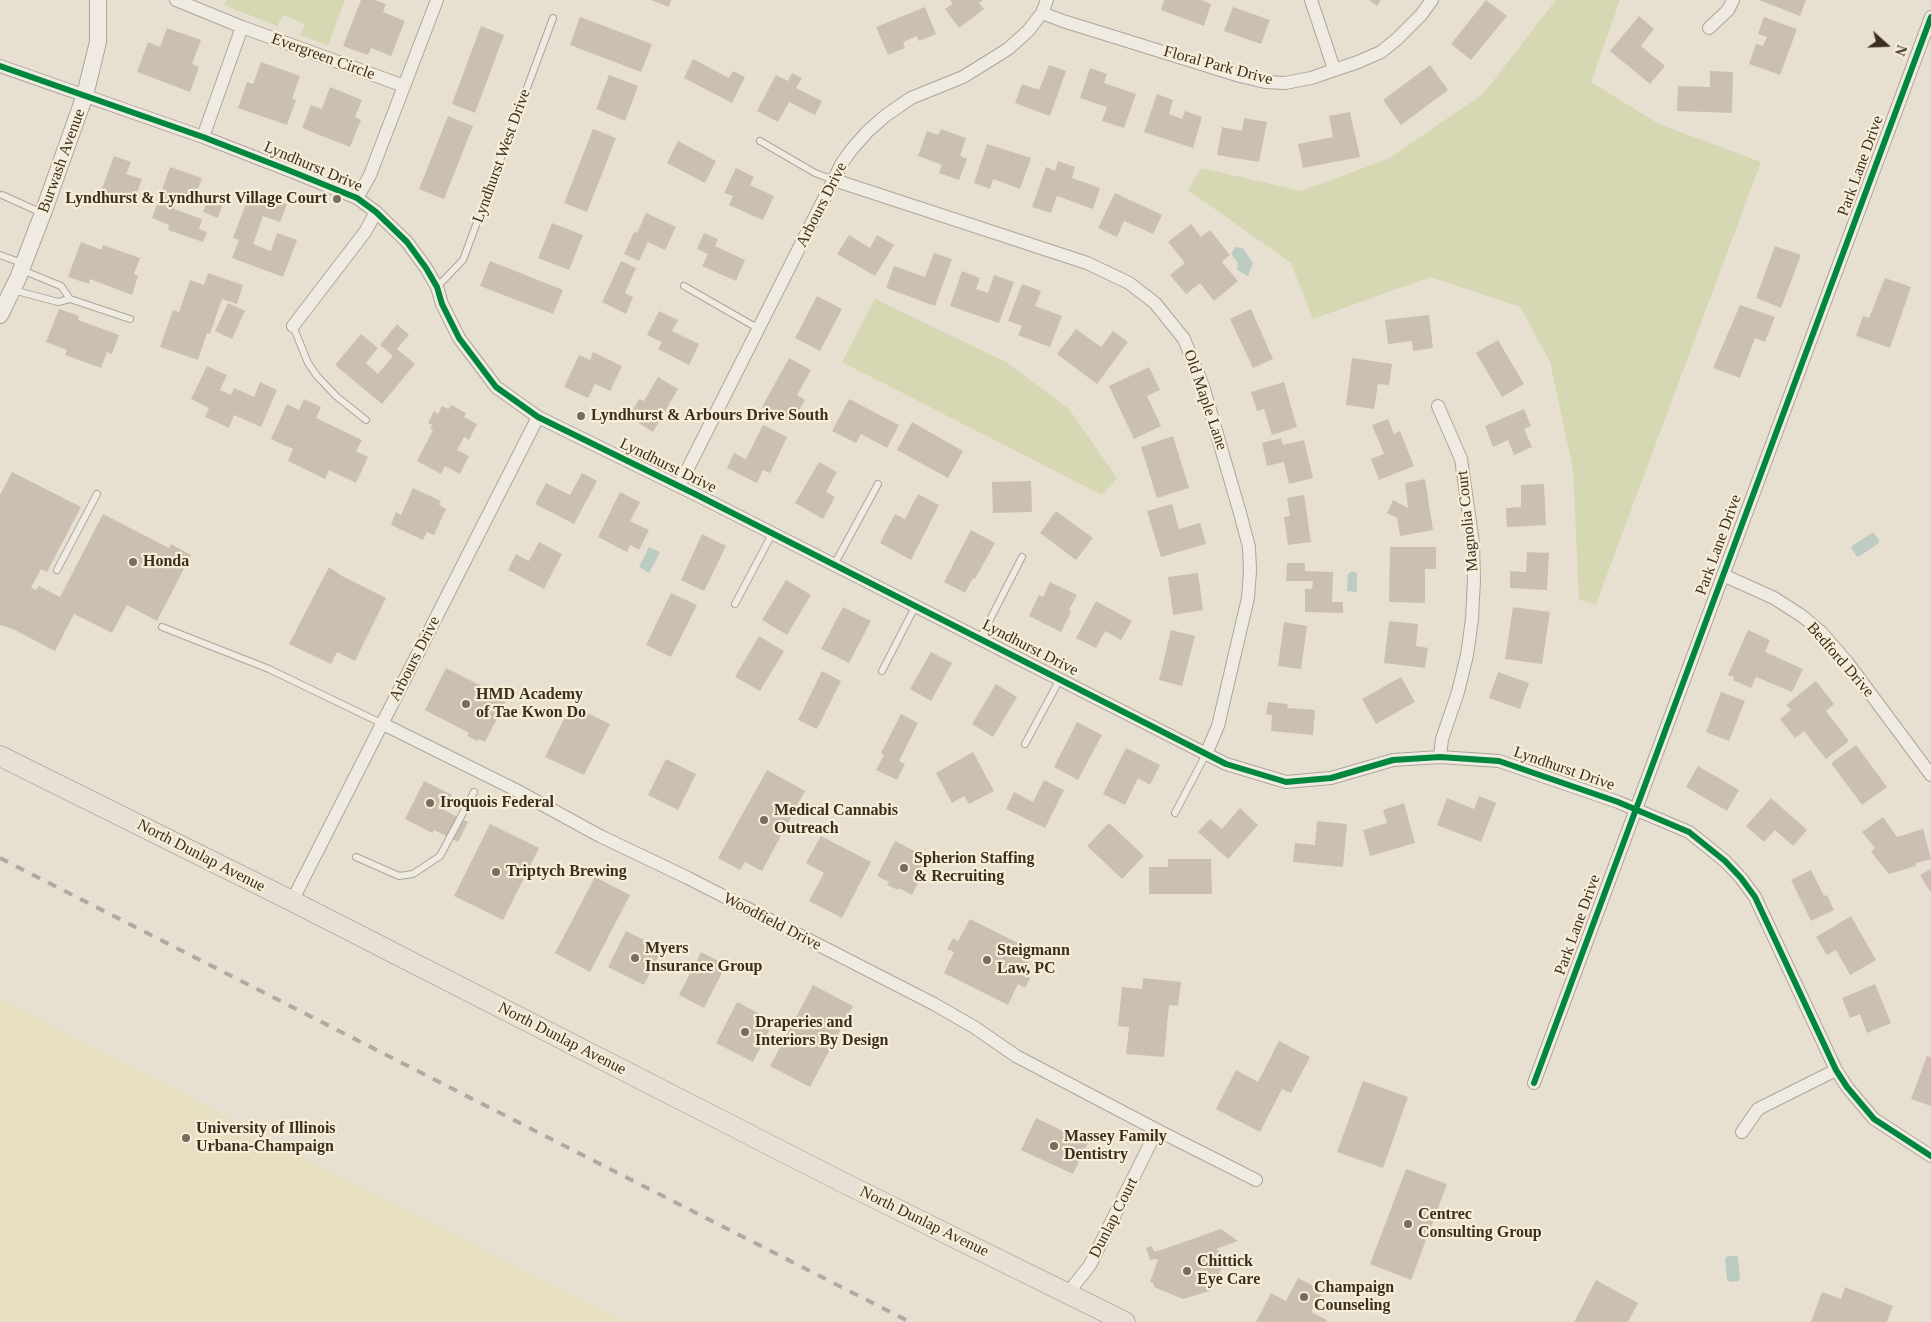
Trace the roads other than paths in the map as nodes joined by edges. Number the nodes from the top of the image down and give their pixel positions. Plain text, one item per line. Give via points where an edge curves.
1 (98, 0) edge
2 (176, 0) edge
3 (437, 0) edge
4 (1047, 0) edge
5 (1311, 0) edge
6 (1432, 0) edge
7 (1733, 0) edge
8 (1042, 12) junction
9 (1931, 17) edge
10 (553, 18) dead end
11 (242, 27) junction
12 (1709, 28) dead end
13 (0, 66) edge
14 (1334, 69) junction
15 (404, 86) junction
16 (85, 95) junction
17 (203, 137) junction
18 (760, 141) dead end
19 (834, 180) junction
20 (2, 195) dead end
21 (357, 198) junction
22 (376, 212) junction
23 (43, 213) junction
24 (0, 255) edge
25 (22, 266) junction
26 (684, 286) dead end
27 (437, 287) junction
28 (12, 290) junction
29 (70, 299) junction
30 (0, 315) edge
31 (130, 320) dead end
32 (293, 326) joint
33 (759, 329) junction
34 (1438, 406) dead end
35 (538, 417) junction
36 (366, 420) dead end
37 (878, 484) dead end
38 (679, 486) junction
39 (97, 494) dead end
40 (772, 534) junction
41 (1022, 557) dead end
42 (834, 565) junction
43 (58, 570) dead end
44 (1723, 574) junction
45 (735, 604) dead end
46 (915, 607) junction
47 (162, 627) dead end
48 (980, 639) junction
49 (882, 671) dead end
50 (1060, 679) junction
51 (381, 723) junction
52 (1025, 744) dead end
53 (1206, 754) junction
54 (0, 756) edge
55 (1440, 757) junction
56 (1930, 772) edge
57 (474, 792) dead end
58 (1636, 810) junction
59 (1175, 813) dead end
60 (356, 857) dead end
61 (292, 902) junction
62 (1836, 1070) junction
63 (1534, 1083) dead end
64 (1158, 1130) junction
65 (1742, 1132) dead end
66 (1931, 1156) edge
67 (1256, 1180) dead end
68 (1068, 1293) junction
69 (1125, 1322) edge

1 - 16 street, Burwash Avenue via 98,42
2 - 11 street, Evergreen Circle
3 - 15 street
4 - 8 street, Arbours Drive
5 - 14 street
6 - 14 street, Floral Park Drive via 1397,40 1381,52
7 - 12 street via 1728,10
8 - 14 street, Floral Park Drive via 1265,82 1285,83
8 - 19 street, Arbours Drive via 1015,43 985,64 963,77 911,98 885,116 852,148
9 - 44 street, Park Lane Drive
10 - 27 lane, Lyndhurst West Drive via 463,260
11 - 15 street, Evergreen Circle
11 - 17 street
13 - 16 street, Lyndhurst Drive
15 - 21 street via 370,175
16 - 17 street, Lyndhurst Drive
16 - 23 street, Burwash Avenue
17 - 21 street, Lyndhurst Drive
18 - 19 lane via 815,173
19 - 33 street, Arbours Drive
19 - 53 street, Old Maple Lane via 1087,263 1129,283 1155,303 1184,339 1203,386 1249,547 1246,606 1218,726
20 - 23 lane
21 - 22 street, Lyndhurst Drive
22 - 27 street, Lyndhurst Drive via 407,242
22 - 32 street via 365,232
23 - 25 street, Burwash Avenue
24 - 25 lane
25 - 28 street, Burwash Avenue
25 - 29 lane via 61,286
26 - 33 lane
27 - 35 street, Lyndhurst Drive via 459,338 475,361 496,387
28 - 29 lane via 58,302
28 - 30 street, Burwash Avenue
29 - 31 lane
32 - 36 lane via 317,376
33 - 38 street, Arbours Drive
34 - 55 street, Magnolia Court via 1461,459 1473,543 1474,580 1467,655 1442,739
35 - 38 street, Lyndhurst Drive
35 - 51 street, Arbours Drive
37 - 42 lane
38 - 40 street, Lyndhurst Drive
39 - 43 lane
40 - 42 street, Lyndhurst Drive
40 - 45 lane
41 - 48 lane
42 - 46 street, Lyndhurst Drive
44 - 56 street, Bedford Drive via 1774,598 1821,632
44 - 58 street, Park Lane Drive
46 - 48 street, Lyndhurst Drive
46 - 49 lane
47 - 51 lane via 269,670
48 - 50 street, Lyndhurst Drive
50 - 52 lane
50 - 53 street, Lyndhurst Drive
51 - 61 street, Arbours Drive
51 - 64 street, Woodfield Drive via 934,1004 1016,1056
53 - 55 street, Lyndhurst Drive via 1232,766 1286,782 1331,778 1393,760
53 - 59 lane
54 - 61 main road, North Dunlap Avenue
55 - 58 street, Lyndhurst Drive via 1499,761
57 - 60 lane via 440,856 413,874 398,876
58 - 62 street, Lyndhurst Drive via 1689,832 1741,878 1767,920
58 - 63 street, Park Lane Drive
61 - 68 main road, North Dunlap Avenue via 842,1182
62 - 65 street via 1758,1109
62 - 66 street, Lyndhurst Drive via 1874,1119
64 - 67 street
64 - 68 street, Dunlap Court via 1090,1265
68 - 69 main road, North Dunlap Avenue

